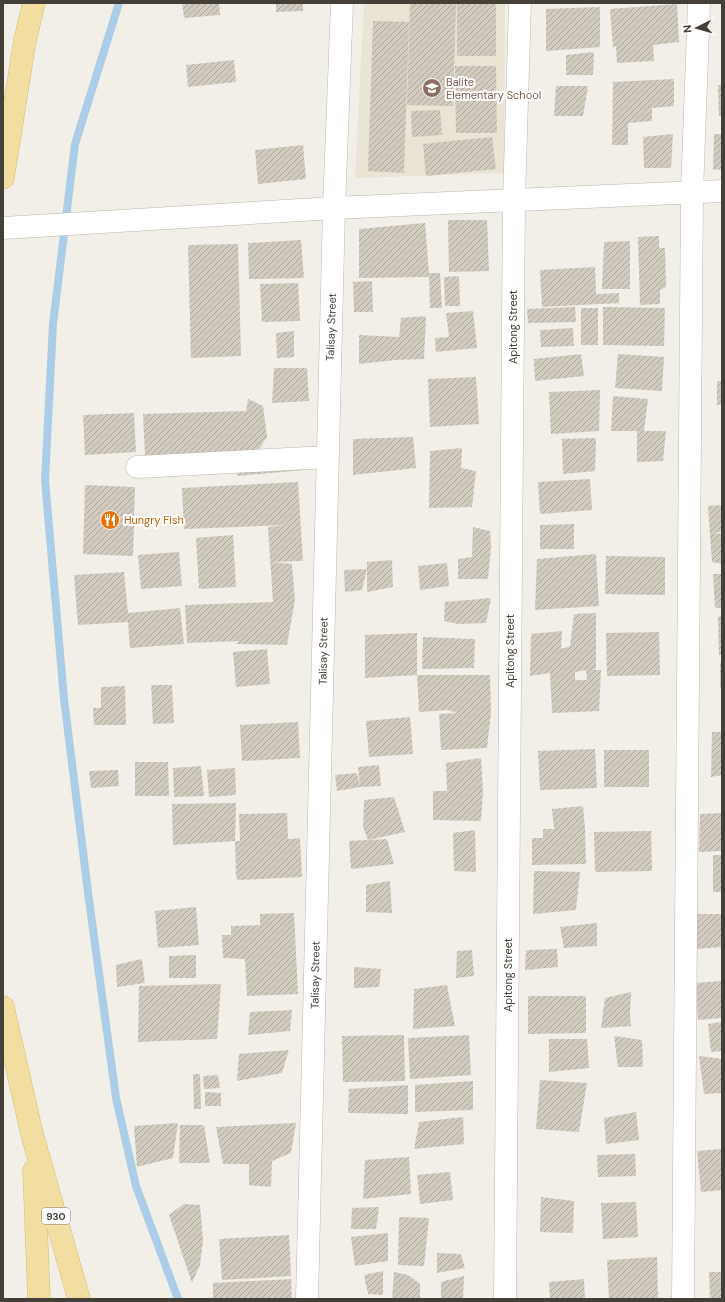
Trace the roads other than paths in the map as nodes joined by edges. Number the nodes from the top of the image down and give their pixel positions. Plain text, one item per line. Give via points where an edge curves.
1 (34, 3) edge
2 (342, 3) edge
3 (520, 3) edge
4 (699, 3) edge
5 (3, 178) edge
6 (722, 191) edge
7 (692, 192) junction
8 (514, 200) junction
9 (334, 208) junction
10 (3, 228) edge
11 (328, 457) junction
12 (137, 467) dead end
13 (3, 1007) edge
14 (32, 1134) junction
15 (39, 1299) edge
16 (79, 1299) edge
17 (307, 1299) edge
18 (505, 1299) edge
19 (683, 1299) edge

1 - 5 main road via 25,40
2 - 9 street, Talisay Street
3 - 8 street, Apitong Street
4 - 7 street
6 - 7 street
7 - 8 street
7 - 19 street
8 - 9 street
8 - 18 street, Apitong Street
9 - 10 street
9 - 11 street, Talisay Street
11 - 12 street
11 - 17 street, Talisay Street
13 - 14 main road, 930
14 - 15 main road, 930
14 - 16 main road, 930

